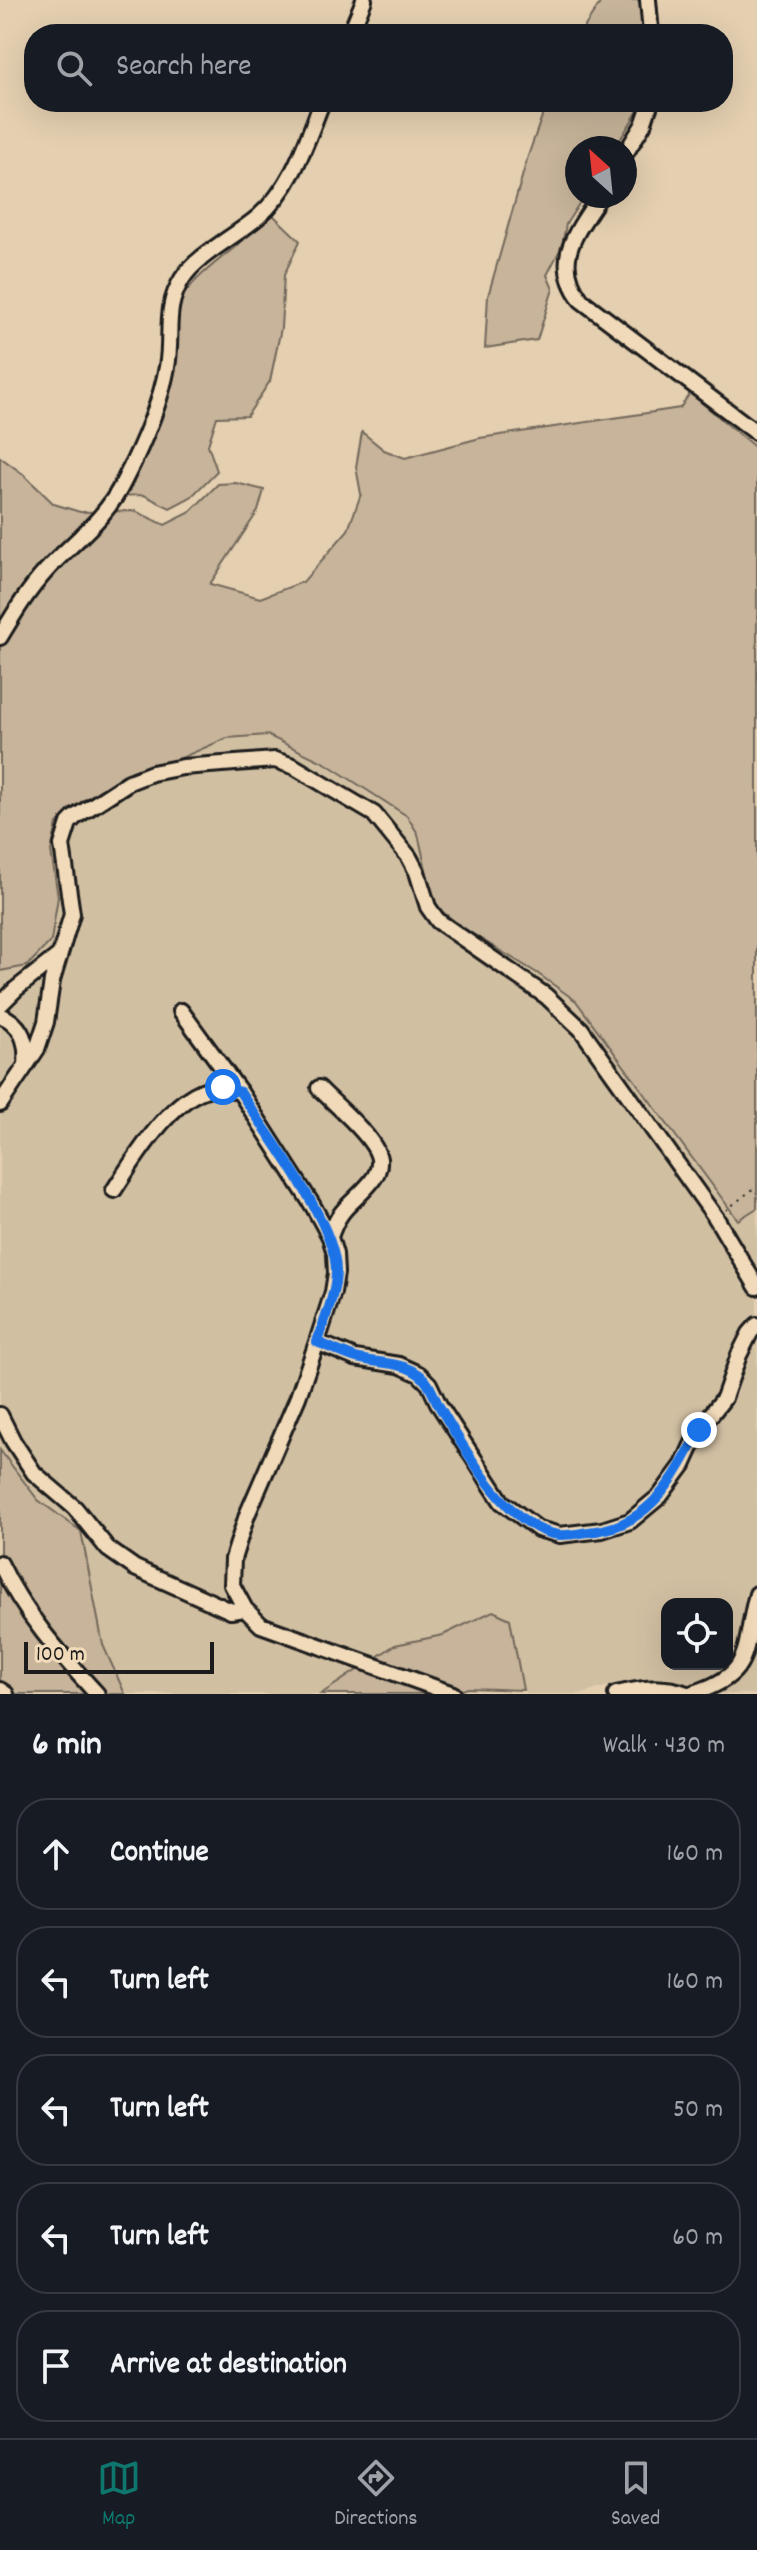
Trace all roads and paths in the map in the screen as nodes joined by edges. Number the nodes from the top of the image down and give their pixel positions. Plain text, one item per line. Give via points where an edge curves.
1 (364, 0) edge
2 (648, 0) edge
3 (354, 24) edge
4 (650, 24) edge
5 (318, 112) edge
6 (648, 112) edge
7 (636, 136) edge
8 (592, 208) edge
9 (757, 433) edge
10 (0, 637) edge
11 (60, 954) junction
12 (0, 1005) edge
13 (181, 1011) dead end
14 (0, 1015) edge
15 (26, 1069) junction
16 (319, 1088) dead end
17 (240, 1092) junction
18 (0, 1104) edge
19 (757, 1186) edge
20 (114, 1190) dead end
21 (716, 1218) junction
22 (330, 1237) junction
23 (757, 1287) edge
24 (757, 1325) edge
25 (317, 1342) junction
26 (0, 1415) edge
27 (0, 1563) edge
28 (757, 1594) edge
29 (245, 1609) junction
30 (0, 1690) edge
31 (6, 1694) edge
32 (97, 1694) edge
33 (453, 1694) edge
34 (616, 1694) edge
35 (689, 1694) edge

1 - 3 street
2 - 4 street
5 - 10 street via 281,193 185,274 169,315 168,364 160,399 124,482 103,516 21,602
6 - 7 street
8 - 9 street via 568,251 571,287 581,300
11 - 12 street
11 - 15 street via 46,1022
11 - 21 street via 72,914 62,845 75,817 152,773 258,760 293,766 374,814 409,857 438,921 546,996 581,1029
13 - 17 street
14 - 15 street via 21,1031 28,1048
15 - 18 street
16 - 22 street via 372,1142 379,1157 379,1170 344,1207
17 - 20 street via 223,1087 190,1098 153,1131
17 - 22 street
19 - 21 path
21 - 23 street
22 - 25 street via 336,1273
24 - 25 street via 739,1355 724,1398 660,1496 630,1521 560,1535 538,1529 502,1502 419,1374
25 - 29 street via 233,1559 232,1585
26 - 29 street via 34,1473 75,1508 108,1549 135,1568 231,1611
27 - 32 street via 44,1636
28 - 35 street via 742,1663 729,1678
29 - 33 street via 261,1625
30 - 31 street
34 - 35 street via 650,1687

